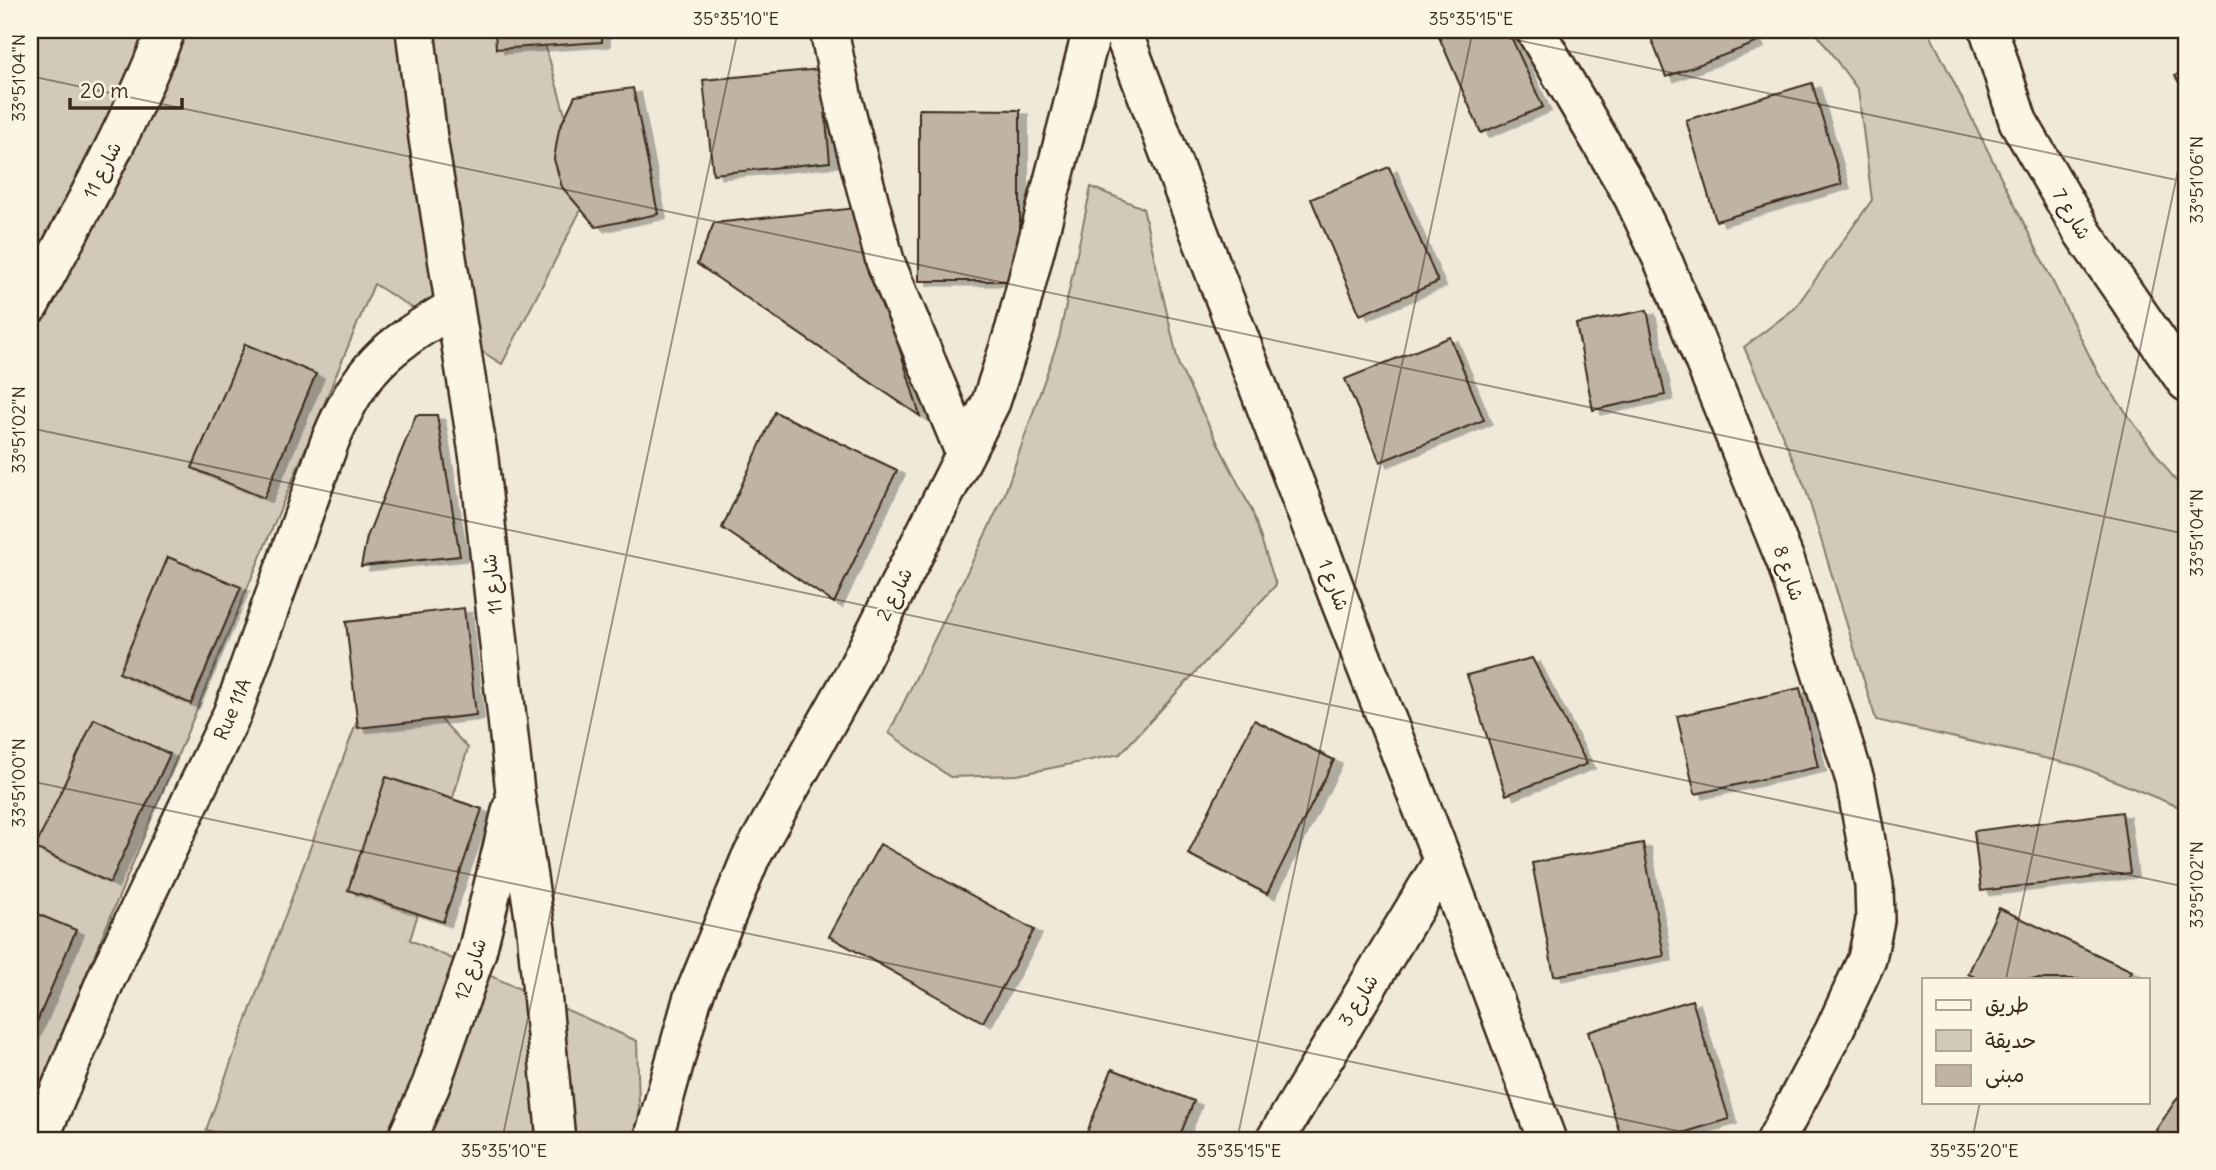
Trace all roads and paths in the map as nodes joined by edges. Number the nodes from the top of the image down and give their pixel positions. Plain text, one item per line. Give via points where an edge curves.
1 (166, 30) edge
2 (415, 30) edge
3 (829, 30) edge
4 (1092, 30) edge
5 (1122, 30) edge
6 (1535, 30) edge
7 (1989, 30) edge
8 (30, 305) edge
9 (453, 308) junction
10 (2186, 382) edge
11 (965, 454) junction
12 (515, 792) junction
13 (1443, 861) junction
14 (39, 1140) edge
15 (406, 1140) edge
16 (556, 1140) edge
17 (653, 1140) edge
18 (1275, 1140) edge
19 (1547, 1140) edge
20 (1776, 1140) edge

1 - 8 street, شارع 11 via 97,182
2 - 9 street, شارع 11
3 - 11 street via 885,261
4 - 11 street, شارع 2 via 1015,328 991,402
5 - 13 street, شارع 1
6 - 20 street, شارع 8 via 1633,197 1664,263 1786,562 1855,780 1874,885 1875,920 1867,959
7 - 10 street, شارع 7 via 2018,121 2082,233
9 - 12 street, شارع 11 via 479,459
9 - 14 street, Rue 11A via 404,338 369,368 349,396 232,714 107,977
11 - 17 street, شارع 2 via 854,674 750,859 692,1000
12 - 15 street, شارع 12 via 477,952
12 - 16 street, شارع 11 via 536,930
13 - 18 street, شارع 3
13 - 19 street, شارع 1

